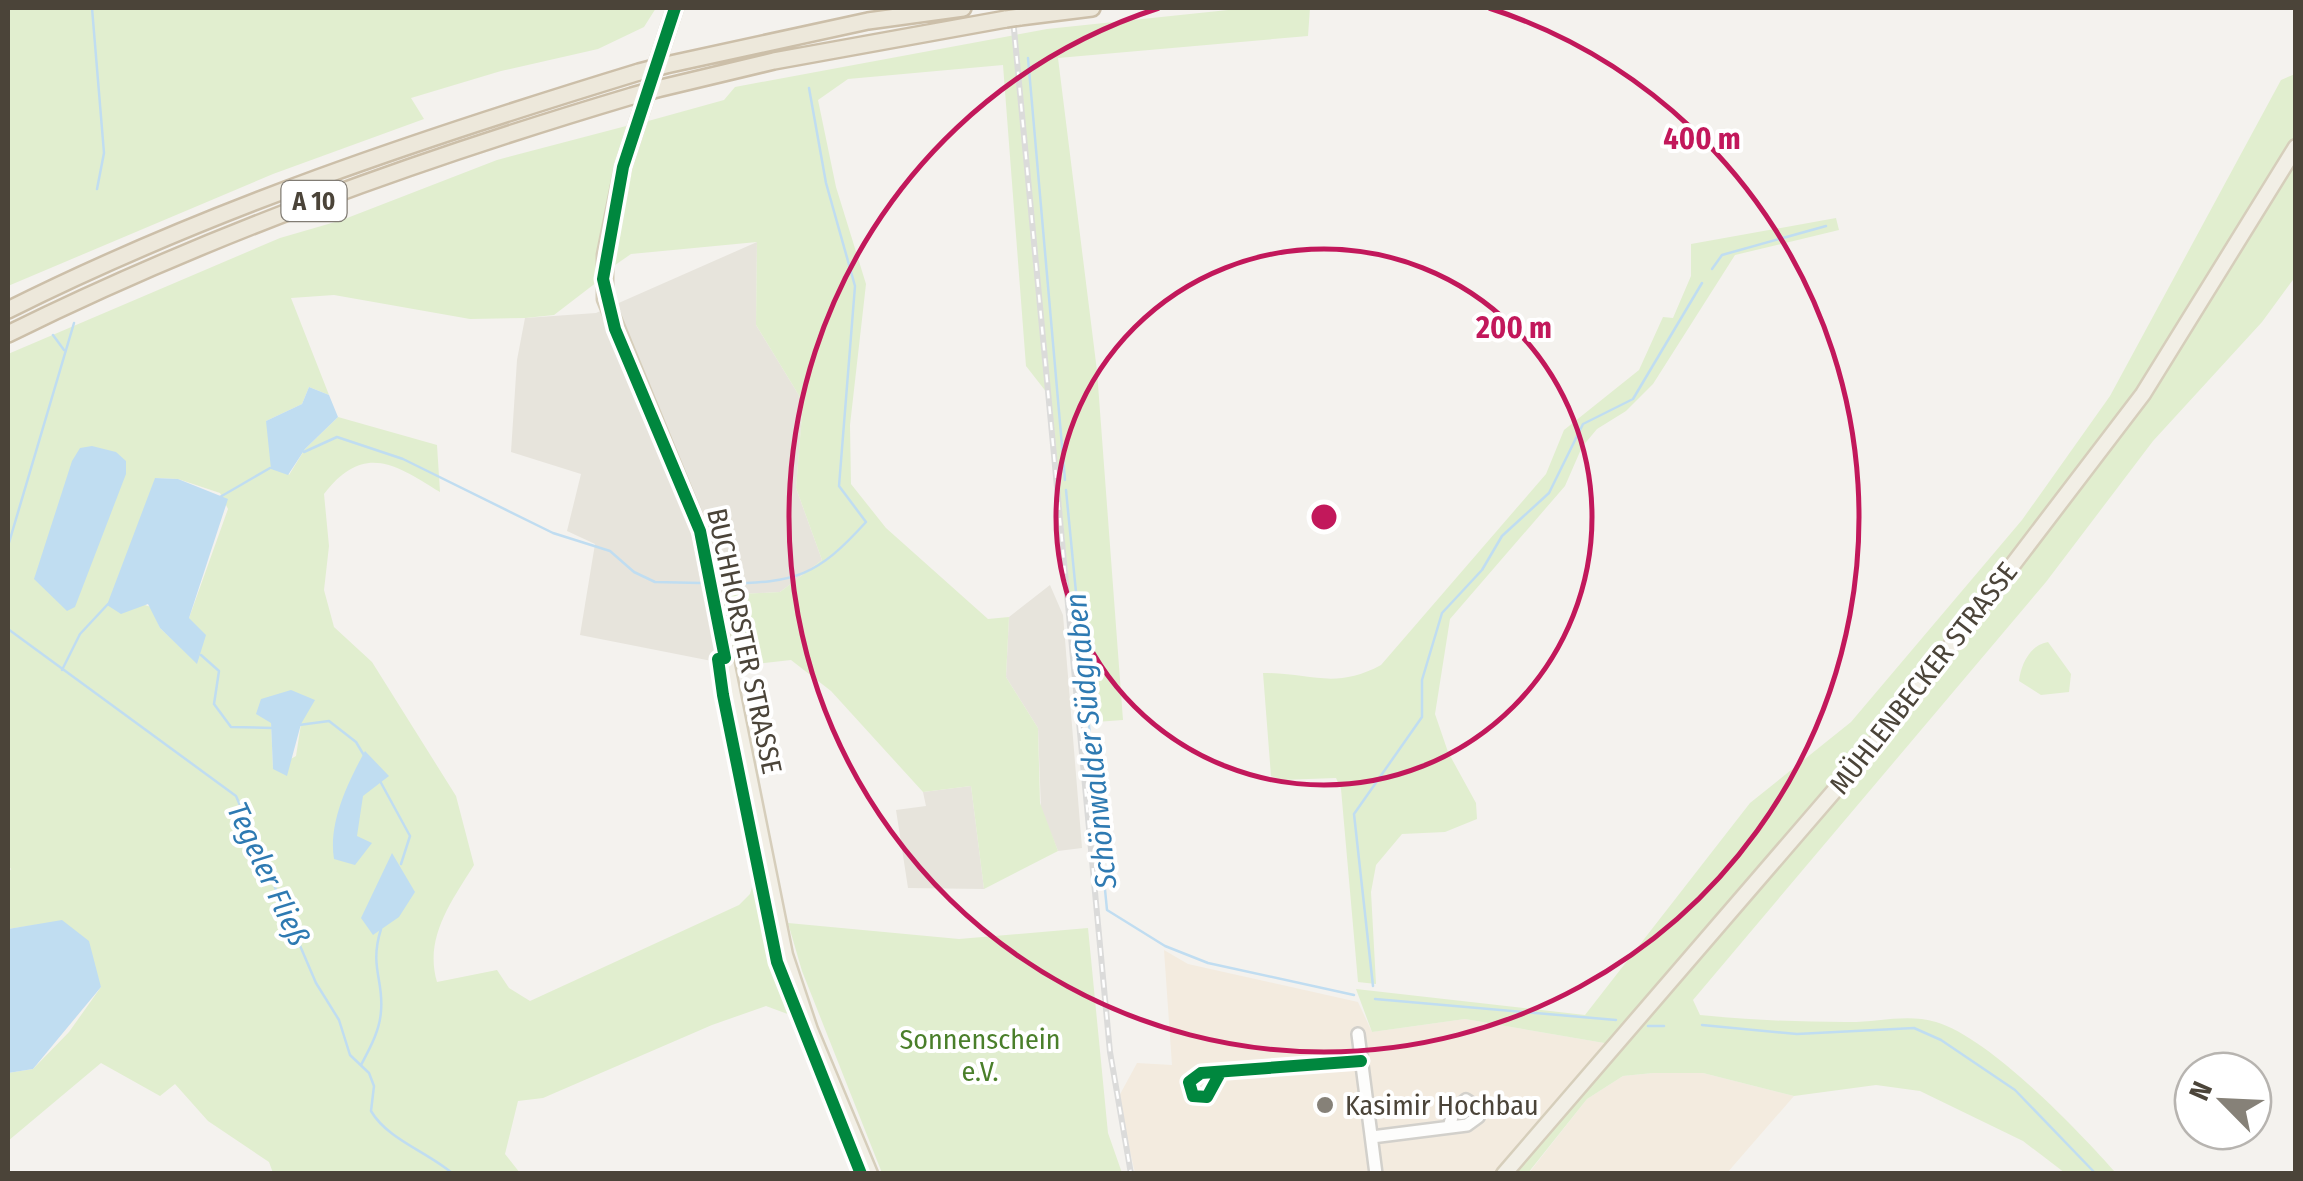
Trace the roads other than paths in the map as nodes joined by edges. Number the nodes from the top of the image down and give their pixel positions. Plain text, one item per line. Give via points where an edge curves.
1 (676, 8) edge
2 (962, 8) edge
3 (1092, 8) edge
4 (2296, 148) edge
5 (35, 296) junction
6 (8, 302) edge
7 (8, 310) edge
8 (8, 334) edge
9 (1358, 1034) dead end
10 (1360, 1061) junction
11 (1219, 1074) dead end
12 (1448, 1126) dead end
13 (1372, 1137) junction
14 (870, 1174) edge
15 (1376, 1174) edge
16 (1504, 1174) edge

1 - 14 main road, BUCHHORSTER STRASSE via 620,181 605,256 605,300 700,531 785,955
2 - 5 highway, A 10, bridge via 868,21 639,72 312,178
3 - 8 highway, A 10, bridge via 774,61 632,96 299,206 135,272
4 - 16 main road, MÜHLENBECKER STRASSE via 2143,394 1954,642 1873,746
5 - 6 highway
5 - 7 highway, A 10
9 - 10 street
10 - 11 street
10 - 13 street
12 - 13 street
13 - 15 street

